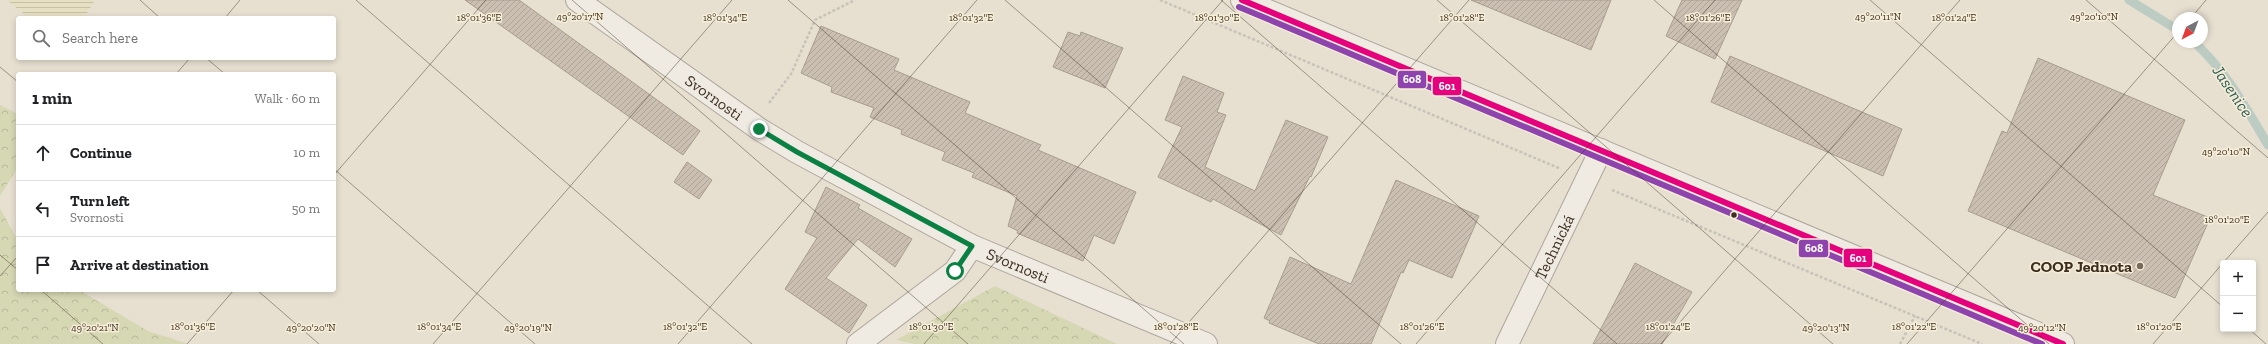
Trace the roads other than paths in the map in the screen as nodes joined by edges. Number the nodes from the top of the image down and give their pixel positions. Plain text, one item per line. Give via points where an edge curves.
1 (577, 0) edge
2 (1242, 0) edge
3 (1601, 150) junction
4 (972, 246) junction
5 (858, 344) edge
6 (1206, 344) edge
7 (1507, 344) edge
8 (2063, 344) edge

1 - 4 street, Svornosti via 754,125 797,152
2 - 3 street
3 - 7 street, Technická
3 - 8 street
4 - 5 street via 955,271
4 - 6 street, Svornosti

